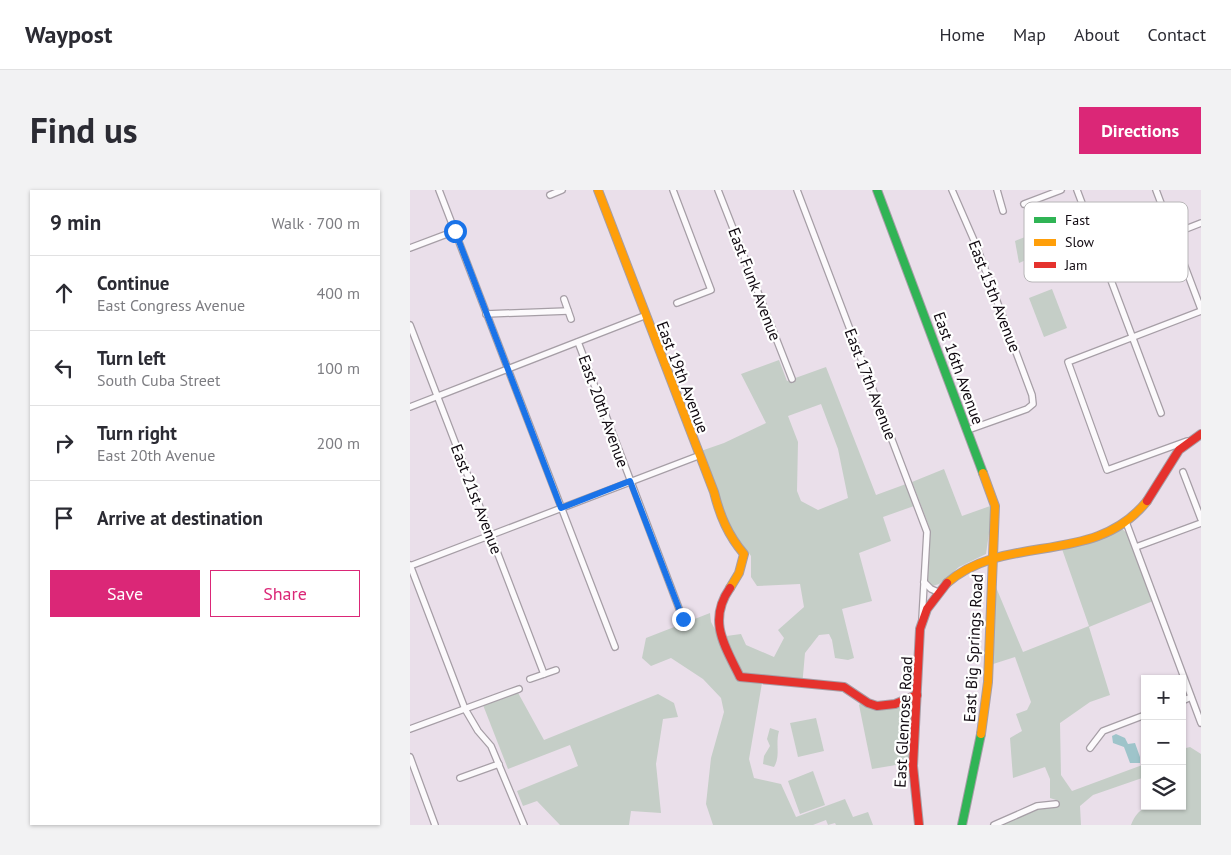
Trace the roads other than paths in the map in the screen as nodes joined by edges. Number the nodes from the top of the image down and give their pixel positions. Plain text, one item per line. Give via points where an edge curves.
1 (439, 190) edge
2 (562, 190) edge
3 (598, 190) edge
4 (673, 190) edge
5 (718, 190) edge
6 (797, 190) edge
7 (877, 190) edge
8 (952, 190) edge
9 (996, 190) edge
10 (1061, 190) edge
11 (1077, 190) edge
12 (1156, 190) edge
13 (550, 195) dead end
14 (1029, 202) edge
15 (1082, 202) edge
16 (1160, 202) edge
17 (1003, 211) dead end
18 (1201, 223) edge
19 (1188, 228) edge
20 (455, 231) junction
21 (410, 248) edge
22 (1188, 276) edge
23 (1112, 282) edge
24 (564, 299) dead end
25 (677, 303) dead end
26 (1201, 310) edge
27 (568, 311) junction
28 (486, 314) junction
29 (644, 316) junction
30 (571, 320) dead end
31 (410, 324) edge
32 (1132, 337) junction
33 (578, 342) junction
34 (508, 369) junction
35 (792, 379) dead end
36 (437, 396) junction
37 (410, 407) edge
38 (1161, 413) dead end
39 (968, 430) junction
40 (1201, 434) edge
41 (1186, 441) junction
42 (698, 456) junction
43 (1183, 472) dead end
44 (630, 481) junction
45 (561, 508) junction
46 (1201, 521) edge
47 (1126, 522) junction
48 (490, 534) junction
49 (1136, 547) junction
50 (991, 560) junction
51 (410, 565) edge
52 (924, 582) junction
53 (938, 592) junction
54 (683, 619) dead end
55 (922, 621) junction
56 (615, 647) dead end
57 (556, 670) dead end
58 (544, 674) junction
59 (530, 679) dead end
60 (519, 689) dead end
61 (917, 695) junction
62 (1191, 697) junction
63 (1186, 699) edge
64 (464, 709) junction
65 (1141, 717) edge
66 (1201, 723) edge
67 (410, 729) edge
68 (1090, 748) dead end
69 (410, 757) edge
70 (499, 764) junction
71 (460, 778) dead end
72 (1056, 804) dead end
73 (436, 825) edge
74 (523, 825) edge
75 (919, 825) edge
76 (962, 825) edge
77 (994, 825) edge

1 - 20 street
2 - 13 street
3 - 29 street, East 19th Avenue
4 - 25 street via 711,290
5 - 35 street, East Funk Avenue
6 - 52 street, East 17th Avenue via 927,532
7 - 39 street, East 16th Avenue
8 - 39 street, East 15th Avenue via 1029,386 1032,404 1027,409
9 - 17 street
10 - 14 street
11 - 15 street
12 - 16 street
18 - 19 street
20 - 21 street
20 - 28 street
22 - 26 street
23 - 32 street
24 - 27 street
26 - 32 street
27 - 28 street
27 - 30 street
28 - 34 street
29 - 33 street
29 - 42 street, East 19th Avenue
31 - 36 street, East 21st Avenue
32 - 38 street
32 - 41 street via 1068,362 1107,470
33 - 34 street
33 - 44 street, East 20th Avenue
34 - 36 street
34 - 45 street
36 - 37 street
36 - 48 street, East 21st Avenue
39 - 50 street, East 16th Avenue via 995,506
40 - 41 street
41 - 47 street via 1157,487
42 - 44 street
42 - 61 street, East 19th Avenue via 730,536 744,554 742,570 722,600 716,617 740,677 844,687 871,705 887,706
43 - 46 street
44 - 45 street
44 - 54 street, East 20th Avenue
45 - 48 street
45 - 56 street
46 - 49 street
47 - 49 street
47 - 50 street via 1082,540
48 - 51 street
48 - 58 street, East 21st Avenue
49 - 62 street
50 - 53 street via 969,567
50 - 76 street, East Big Springs Road via 984,725
51 - 64 street
52 - 53 street
52 - 55 street, East 17th Avenue
53 - 55 street
55 - 61 street, East Glenrose Road
57 - 58 street
58 - 59 street
60 - 64 street
61 - 75 street, East Glenrose Road via 912,780
62 - 63 street
62 - 66 street
64 - 67 street
64 - 70 street via 491,746
65 - 68 street via 1103,731
69 - 73 street
70 - 71 street
70 - 74 street
72 - 77 street via 1037,806

